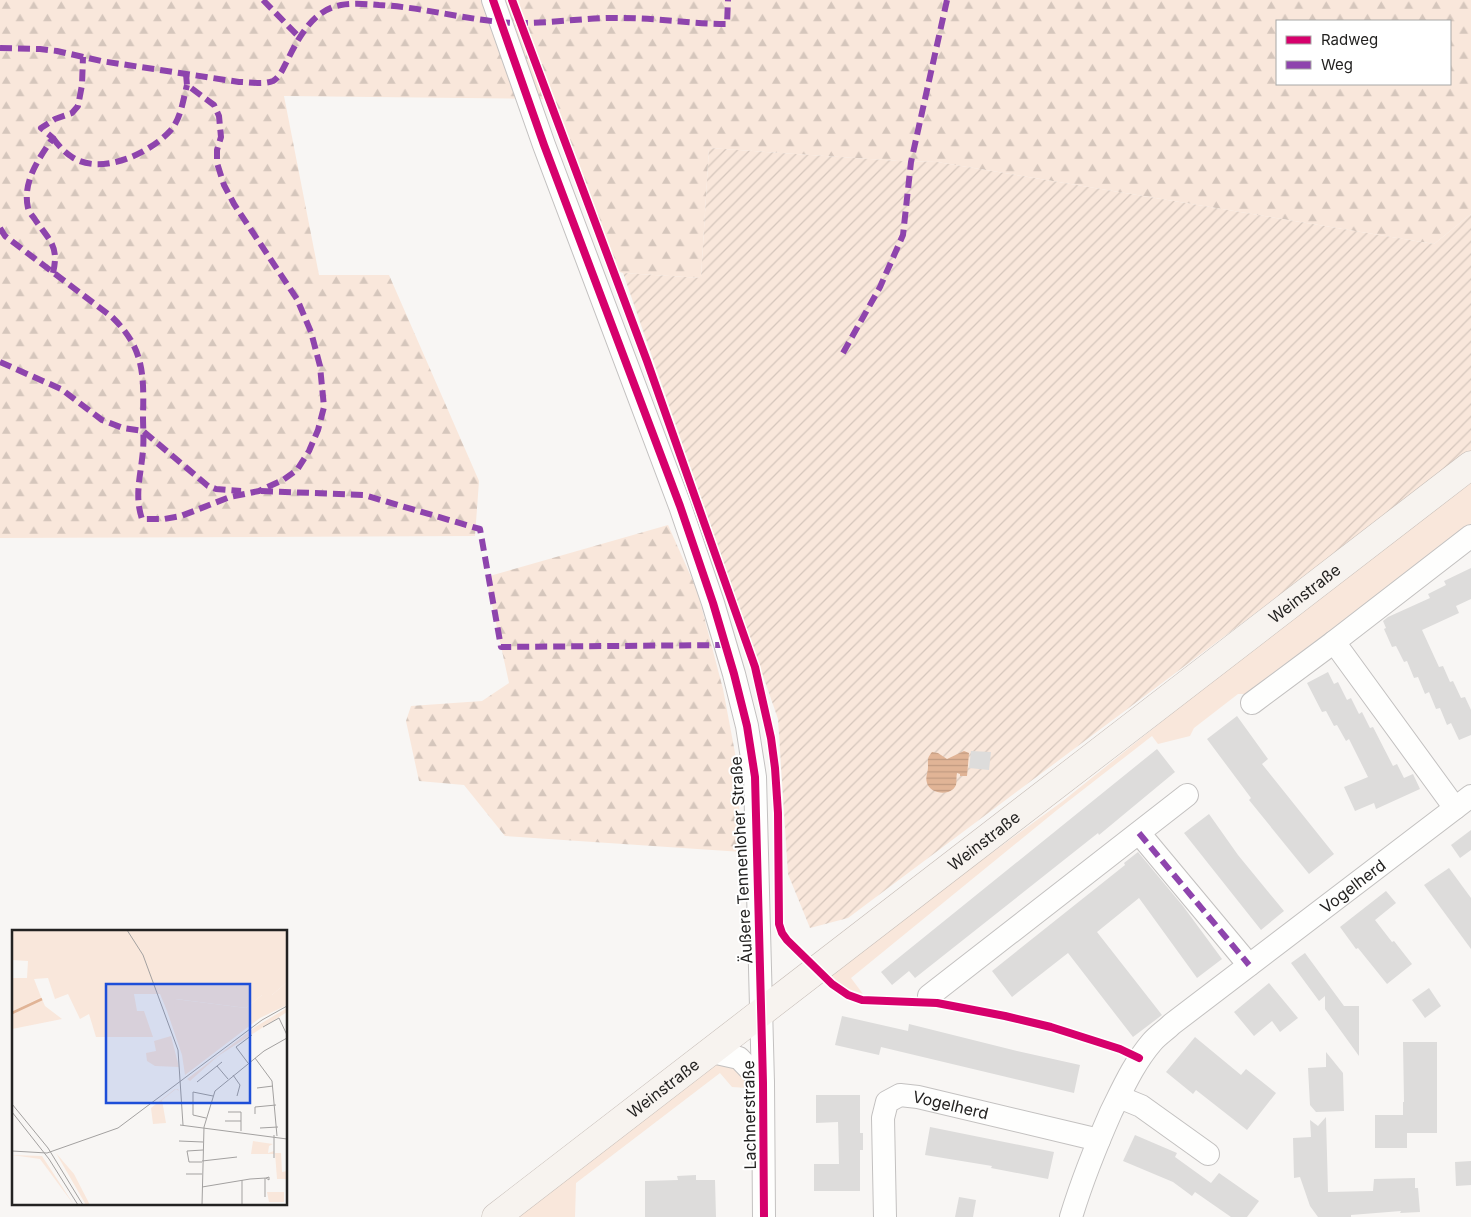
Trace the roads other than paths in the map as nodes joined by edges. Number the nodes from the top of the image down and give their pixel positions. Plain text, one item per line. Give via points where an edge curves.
1 (493, 0) edge
2 (1471, 465) edge
3 (1471, 536) edge
4 (1334, 642) junction
5 (1252, 703) dead end
6 (1187, 795) dead end
7 (1463, 802) edge
8 (1139, 833) junction
9 (1249, 965) junction
10 (929, 996) dead end
11 (762, 1012) junction
12 (712, 1052) junction
13 (764, 1083) junction
14 (1119, 1097) junction
15 (1099, 1140) junction
16 (1208, 1154) dead end
17 (496, 1217) edge
18 (764, 1217) edge
19 (885, 1217) edge
20 (1071, 1217) edge

1 - 11 street, Äußere Tennenloher Straße via 544,146 680,506 734,674 755,777
2 - 11 main road, Weinstraße
3 - 4 street
4 - 5 street
4 - 7 street, Vogelherd
6 - 8 street
7 - 9 street, Vogelherd
8 - 9 street
8 - 10 street
9 - 14 street, Vogelherd via 1153,1041 1139,1058
11 - 12 main road, Weinstraße
11 - 13 street, Lachnerstraße
12 - 13 street, Lachnerstraße via 739,1058
12 - 17 main road, Weinstraße
13 - 18 street, Lachnerstraße
14 - 15 street, Vogelherd
14 - 16 street via 1142,1106
15 - 19 street, Vogelherd via 900,1094 887,1102 883,1118
15 - 20 street, Vogelherd

